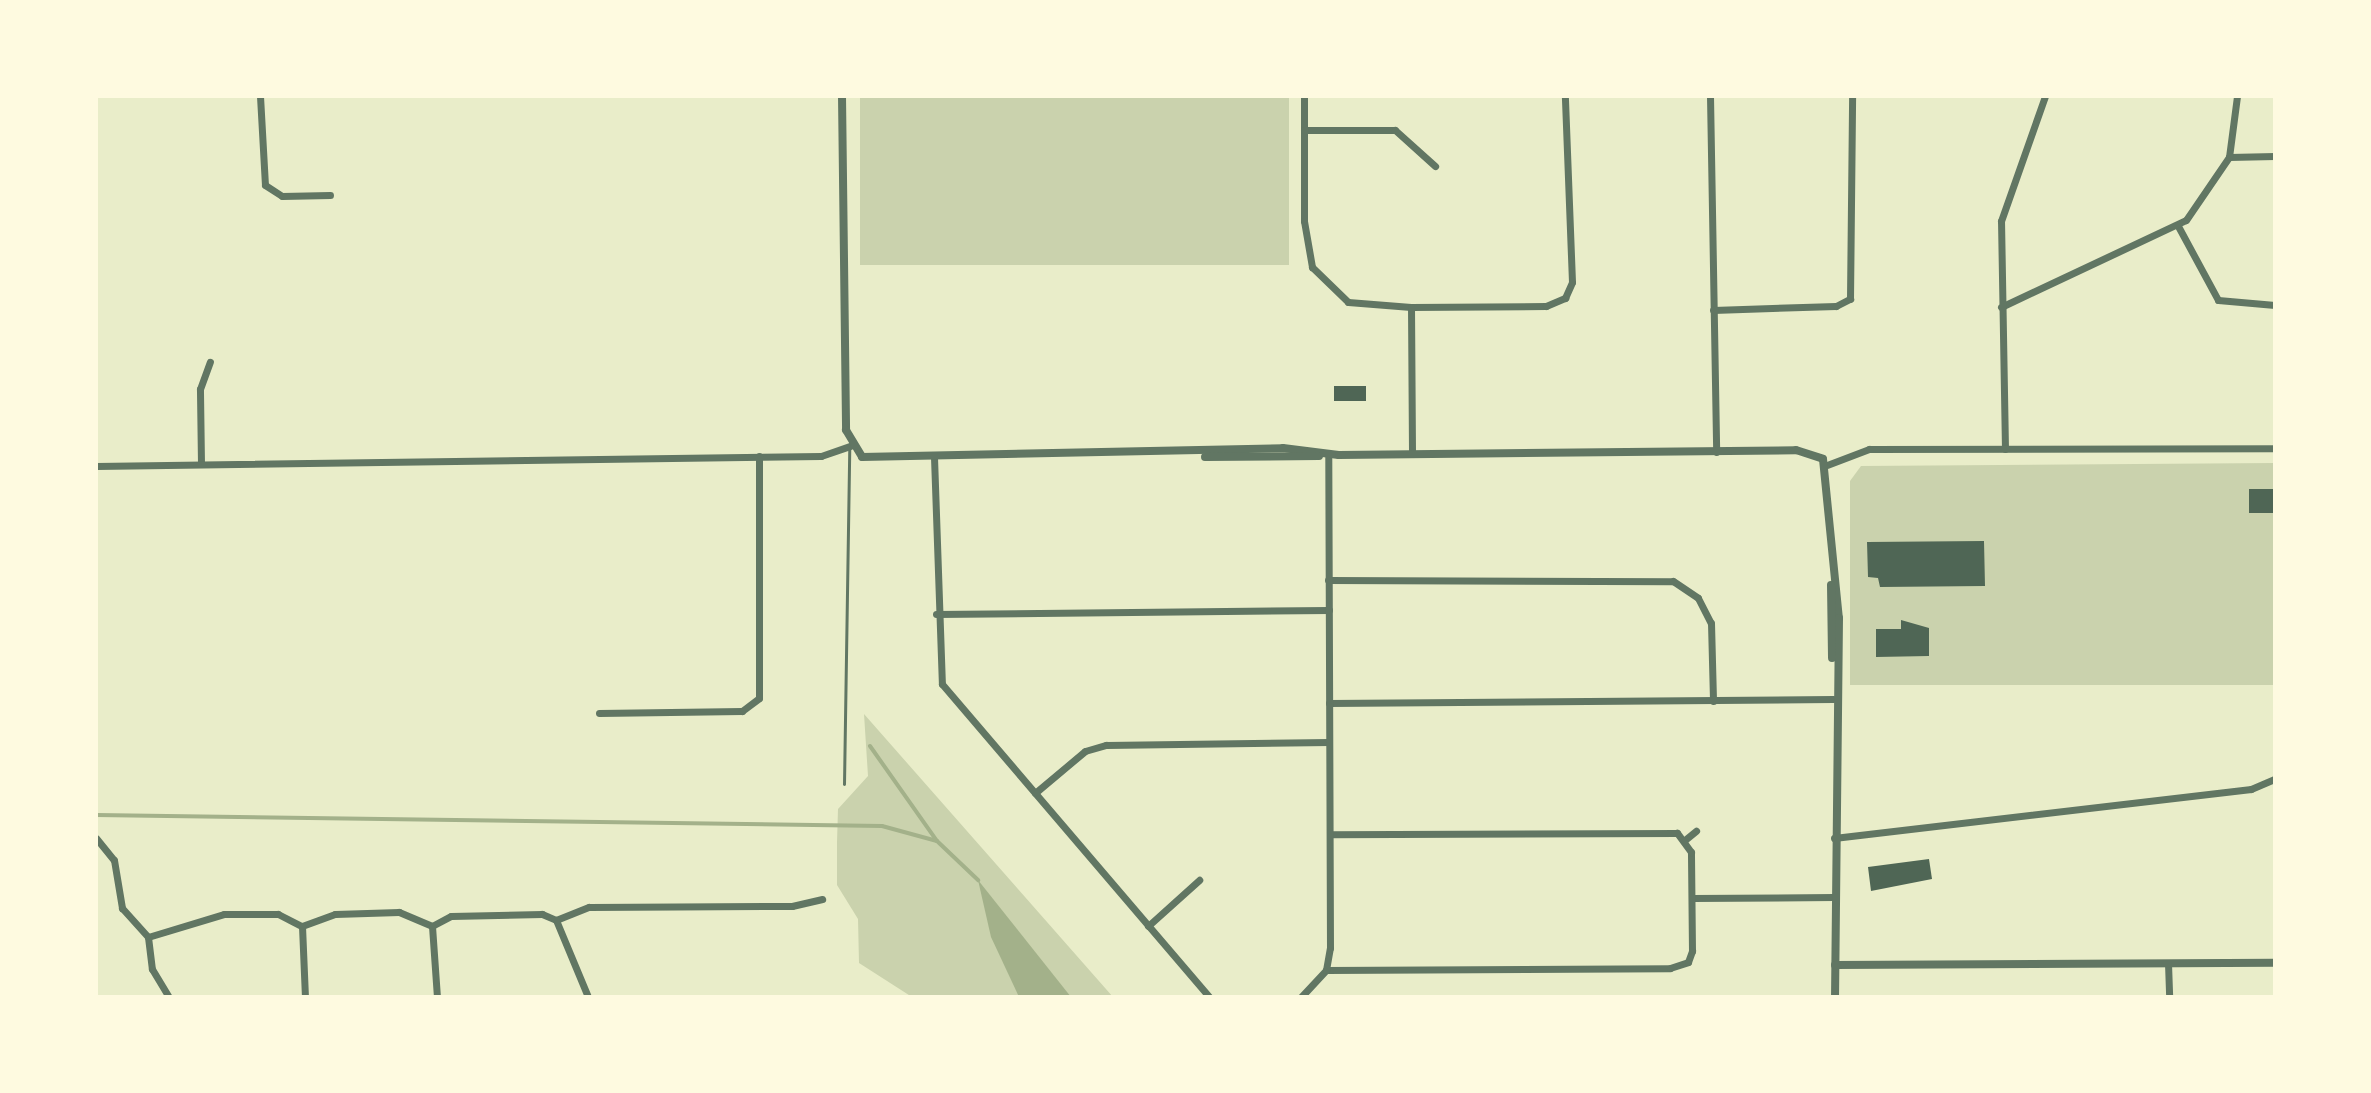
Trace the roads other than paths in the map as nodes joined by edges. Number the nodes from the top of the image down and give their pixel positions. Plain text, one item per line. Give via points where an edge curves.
1 (260, 96) edge
2 (842, 96) edge
3 (1304, 96) edge
4 (1565, 96) edge
5 (1710, 96) edge
6 (1852, 96) edge
7 (2045, 96) edge
8 (2237, 96) edge
9 (1304, 130) junction
10 (2275, 156) edge
11 (2229, 157) junction
12 (1435, 166) dead end
13 (330, 195) dead end
14 (2178, 226) junction
15 (1850, 299) junction
16 (1862, 302) dead end
17 (2275, 305) edge
18 (1411, 307) junction
19 (2001, 307) junction
20 (1713, 310) junction
21 (210, 362) dead end
22 (850, 446) junction
23 (2275, 448) edge
24 (2005, 449) junction
25 (1716, 452) junction
26 (1328, 454) junction
27 (1412, 454) junction
28 (759, 456) junction
29 (934, 457) junction
30 (201, 464) junction
31 (1827, 465) junction
32 (96, 466) edge
33 (1328, 580) junction
34 (1329, 610) junction
35 (936, 614) junction
36 (1833, 699) junction
37 (1713, 701) junction
38 (1329, 703) junction
39 (599, 713) dead end
40 (1329, 742) junction
41 (2275, 779) edge
42 (844, 784) dead end
43 (1035, 793) junction
44 (1696, 831) dead end
45 (1330, 834) junction
46 (96, 838) edge
47 (1834, 838) junction
48 (1686, 839) junction
49 (1199, 880) dead end
50 (1834, 897) junction
51 (1692, 898) junction
52 (822, 899) dead end
53 (556, 920) junction
54 (302, 926) junction
55 (432, 926) junction
56 (1148, 926) junction
57 (148, 937) junction
58 (1688, 962) junction
59 (2168, 963) junction
60 (2275, 963) edge
61 (1835, 965) junction
62 (1326, 970) junction
63 (1695, 971) dead end
64 (169, 997) edge
65 (305, 997) edge
66 (437, 997) edge
67 (588, 997) edge
68 (1209, 997) edge
69 (1301, 997) edge
70 (1835, 997) edge
71 (2169, 997) edge

1 - 13 street via 265,185 282,196
2 - 22 street
3 - 9 street
4 - 18 street via 1572,282 1565,298 1546,306
5 - 20 street
6 - 15 street
7 - 19 street via 2003,204
8 - 11 street
9 - 12 street via 1395,130
9 - 18 street via 1312,267 1348,302
10 - 11 street
11 - 14 street via 2210,193
14 - 17 street via 2218,300
14 - 19 street
15 - 16 street
15 - 20 street via 1836,306
18 - 27 street
19 - 24 street
20 - 25 street
21 - 30 street via 200,389
22 - 28 street via 821,456
22 - 29 street via 869,458
22 - 42 lane
23 - 24 street
24 - 31 street via 1869,449
25 - 27 street
25 - 31 street via 1805,450
26 - 27 street
26 - 29 street via 1283,448 1192,455
26 - 33 street
28 - 30 street
28 - 39 street via 759,698 742,711
29 - 35 street
30 - 32 street
31 - 36 street via 1839,632
33 - 34 street
33 - 37 street via 1673,581 1698,598 1711,623
34 - 35 street
34 - 38 street
35 - 43 street via 937,663 948,696
36 - 37 street
36 - 47 street
37 - 38 street
38 - 40 street
40 - 43 street via 1106,745 1085,751
40 - 45 street
41 - 47 street via 2251,789
43 - 56 street
44 - 48 street
45 - 48 street via 1669,833
45 - 62 street
46 - 57 street via 109,847 122,908
47 - 50 street
48 - 51 street
49 - 56 street
50 - 51 street
50 - 61 street
51 - 58 street
52 - 53 street via 792,906 589,907
53 - 55 street via 542,914 451,916
53 - 67 street
54 - 55 street via 335,914 399,912
54 - 57 street via 278,914 224,914
54 - 65 street
55 - 66 street
56 - 68 street
57 - 64 street via 152,969
58 - 62 street
58 - 63 street
59 - 60 street
59 - 61 street
59 - 71 street
61 - 70 street
62 - 69 street

